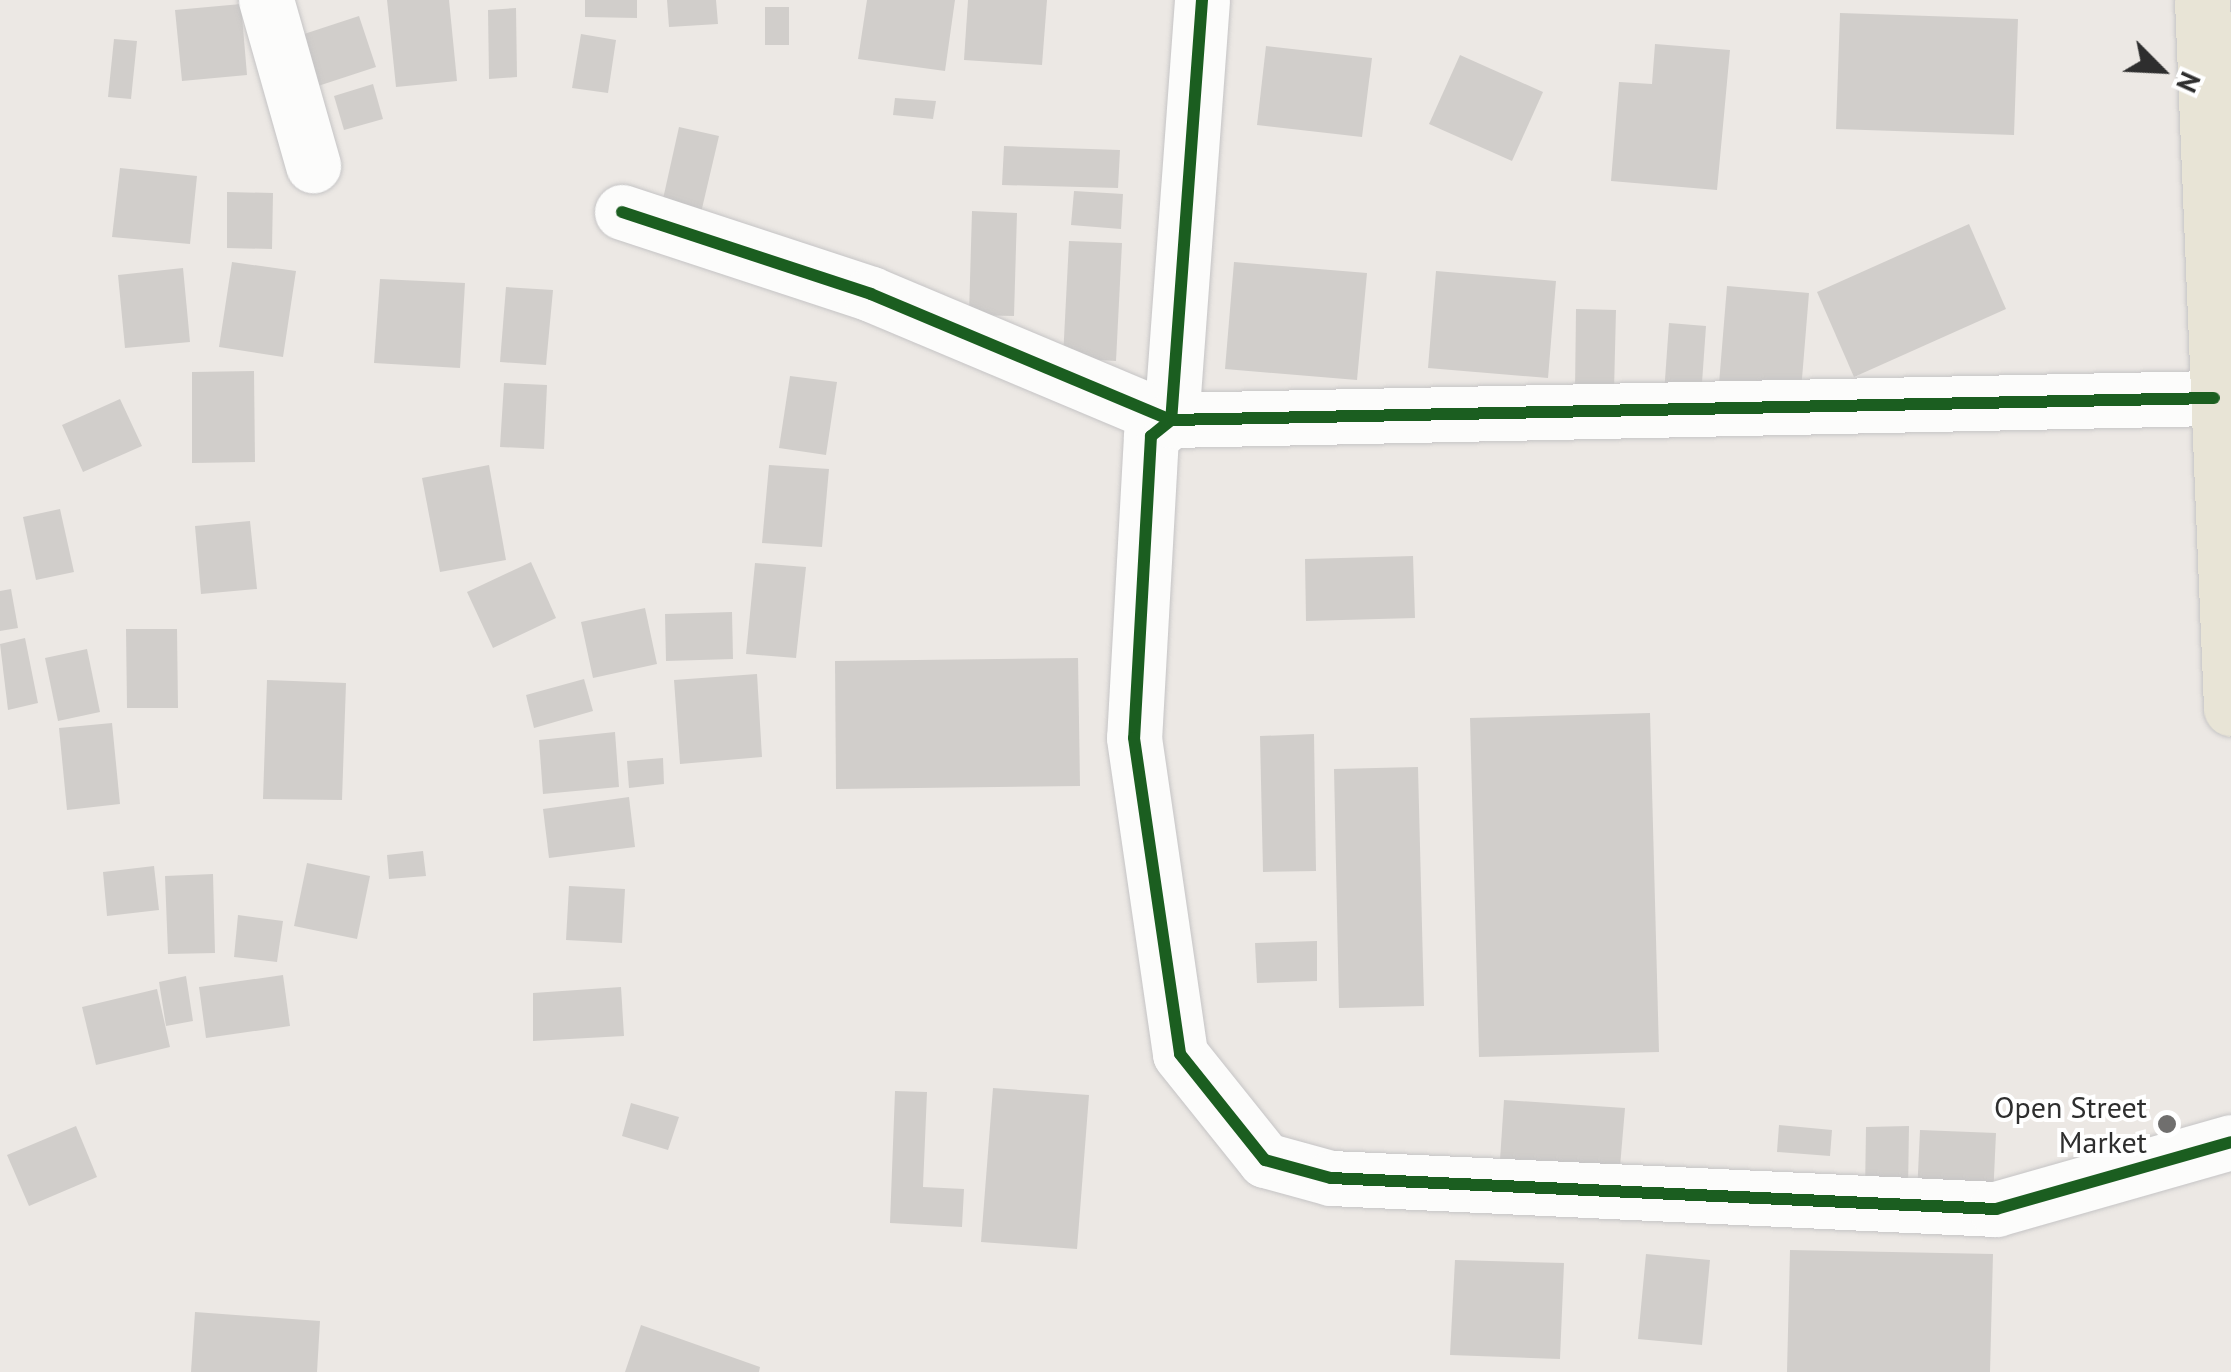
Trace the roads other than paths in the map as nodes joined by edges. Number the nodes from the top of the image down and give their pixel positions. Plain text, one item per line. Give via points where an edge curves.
1 (266, 0) edge
2 (1202, 0) edge
3 (2202, 0) edge
4 (313, 165) dead end
5 (622, 212) dead end
6 (2214, 398) junction
7 (1171, 420) junction
8 (2231, 708) edge
9 (2231, 1142) edge

1 - 4 street
2 - 7 street
3 - 6 main road
5 - 7 street via 871,294
6 - 7 street
6 - 8 main road
7 - 9 street via 1151,436 1134,738 1180,1054 1265,1160 1331,1178 1996,1209

